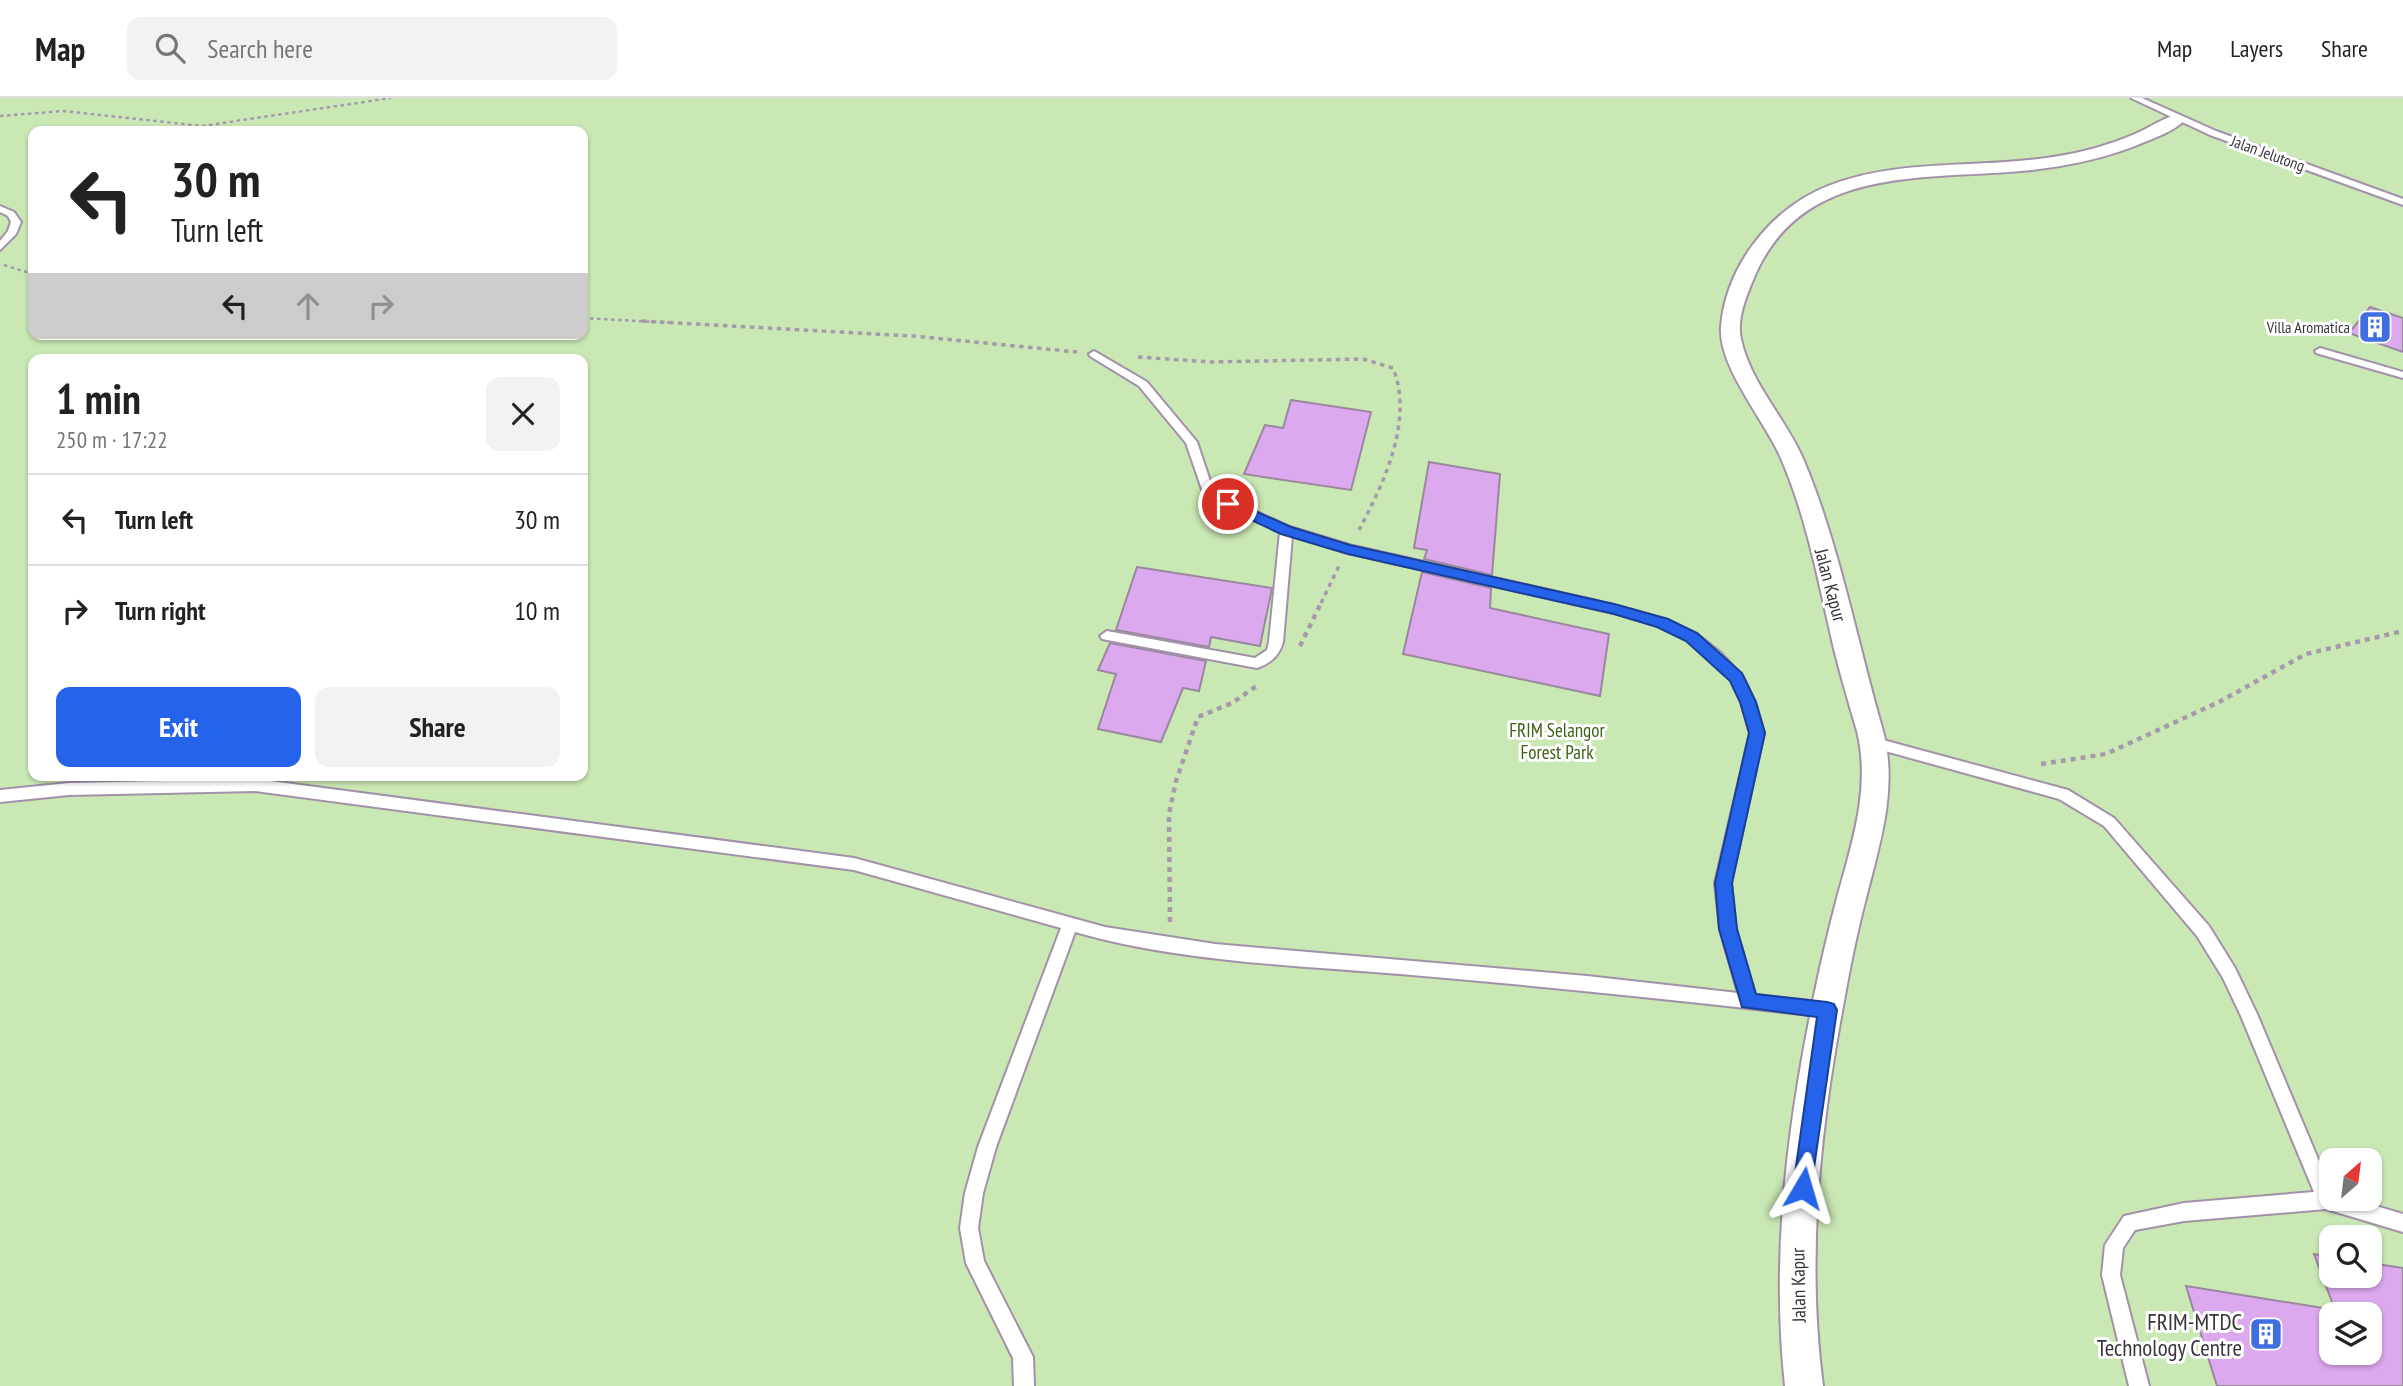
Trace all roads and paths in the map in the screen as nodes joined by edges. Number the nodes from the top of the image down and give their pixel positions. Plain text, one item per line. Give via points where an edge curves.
1 (391, 98) edge
2 (2135, 98) edge
3 (0, 116) edge
4 (2178, 119) junction
5 (2403, 202) edge
6 (0, 209) edge
7 (0, 247) edge
8 (0, 264) edge
9 (28, 272) edge
10 (588, 318) edge
11 (2320, 351) dead end
12 (1094, 354) junction
13 (2403, 375) edge
14 (1286, 530) junction
15 (1348, 549) junction
16 (2403, 631) edge
17 (1107, 636) dead end
18 (1299, 647) dead end
19 (1267, 679) dead end
20 (1872, 742) junction
21 (2039, 765) dead end
22 (0, 796) edge
23 (1070, 925) junction
24 (1170, 944) junction
25 (1749, 1001) junction
26 (1827, 1010) junction
27 (2319, 1183) edge
28 (2319, 1201) edge
29 (2363, 1211) edge
30 (2403, 1223) edge
31 (1024, 1386) edge
32 (1804, 1386) edge
33 (2139, 1386) edge

1 - 3 path via 202,126 63,111
2 - 4 lane, Jalan Jelutong
4 - 5 lane, Jalan Jelutong
4 - 20 street, Jalan Kapur via 2107,152 2028,166 1912,170 1864,178 1829,191 1772,230 1739,289 1730,336 1793,460 1835,593
6 - 7 lane via 16,222
8 - 9 path
10 - 12 path via 913,336
11 - 13 lane
12 - 14 lane via 1143,384 1191,442 1209,495
12 - 15 path via 1212,362 1363,359 1393,368 1402,399 1398,426 1371,510
14 - 15 lane
14 - 17 lane via 1276,642 1267,658 1256,663
15 - 18 path
15 - 25 lane via 1662,623 1692,637 1736,677 1757,733 1723,883 1728,929
16 - 21 path via 2306,654 2219,702 2106,754
19 - 24 path via 1232,703 1198,718 1169,814
20 - 26 street, Jalan Kapur via 1877,799
20 - 27 lane via 2063,794 2109,822 2203,931 2229,973
22 - 23 lane via 69,789 255,785 854,864
23 - 24 lane
23 - 31 lane via 987,1147 969,1228 975,1263 1023,1357
24 - 25 lane
25 - 26 lane
26 - 32 street, Jalan Kapur via 1798,1236 1796,1310
28 - 33 lane via 2184,1212 2130,1222 2115,1245 2111,1275
29 - 30 lane

